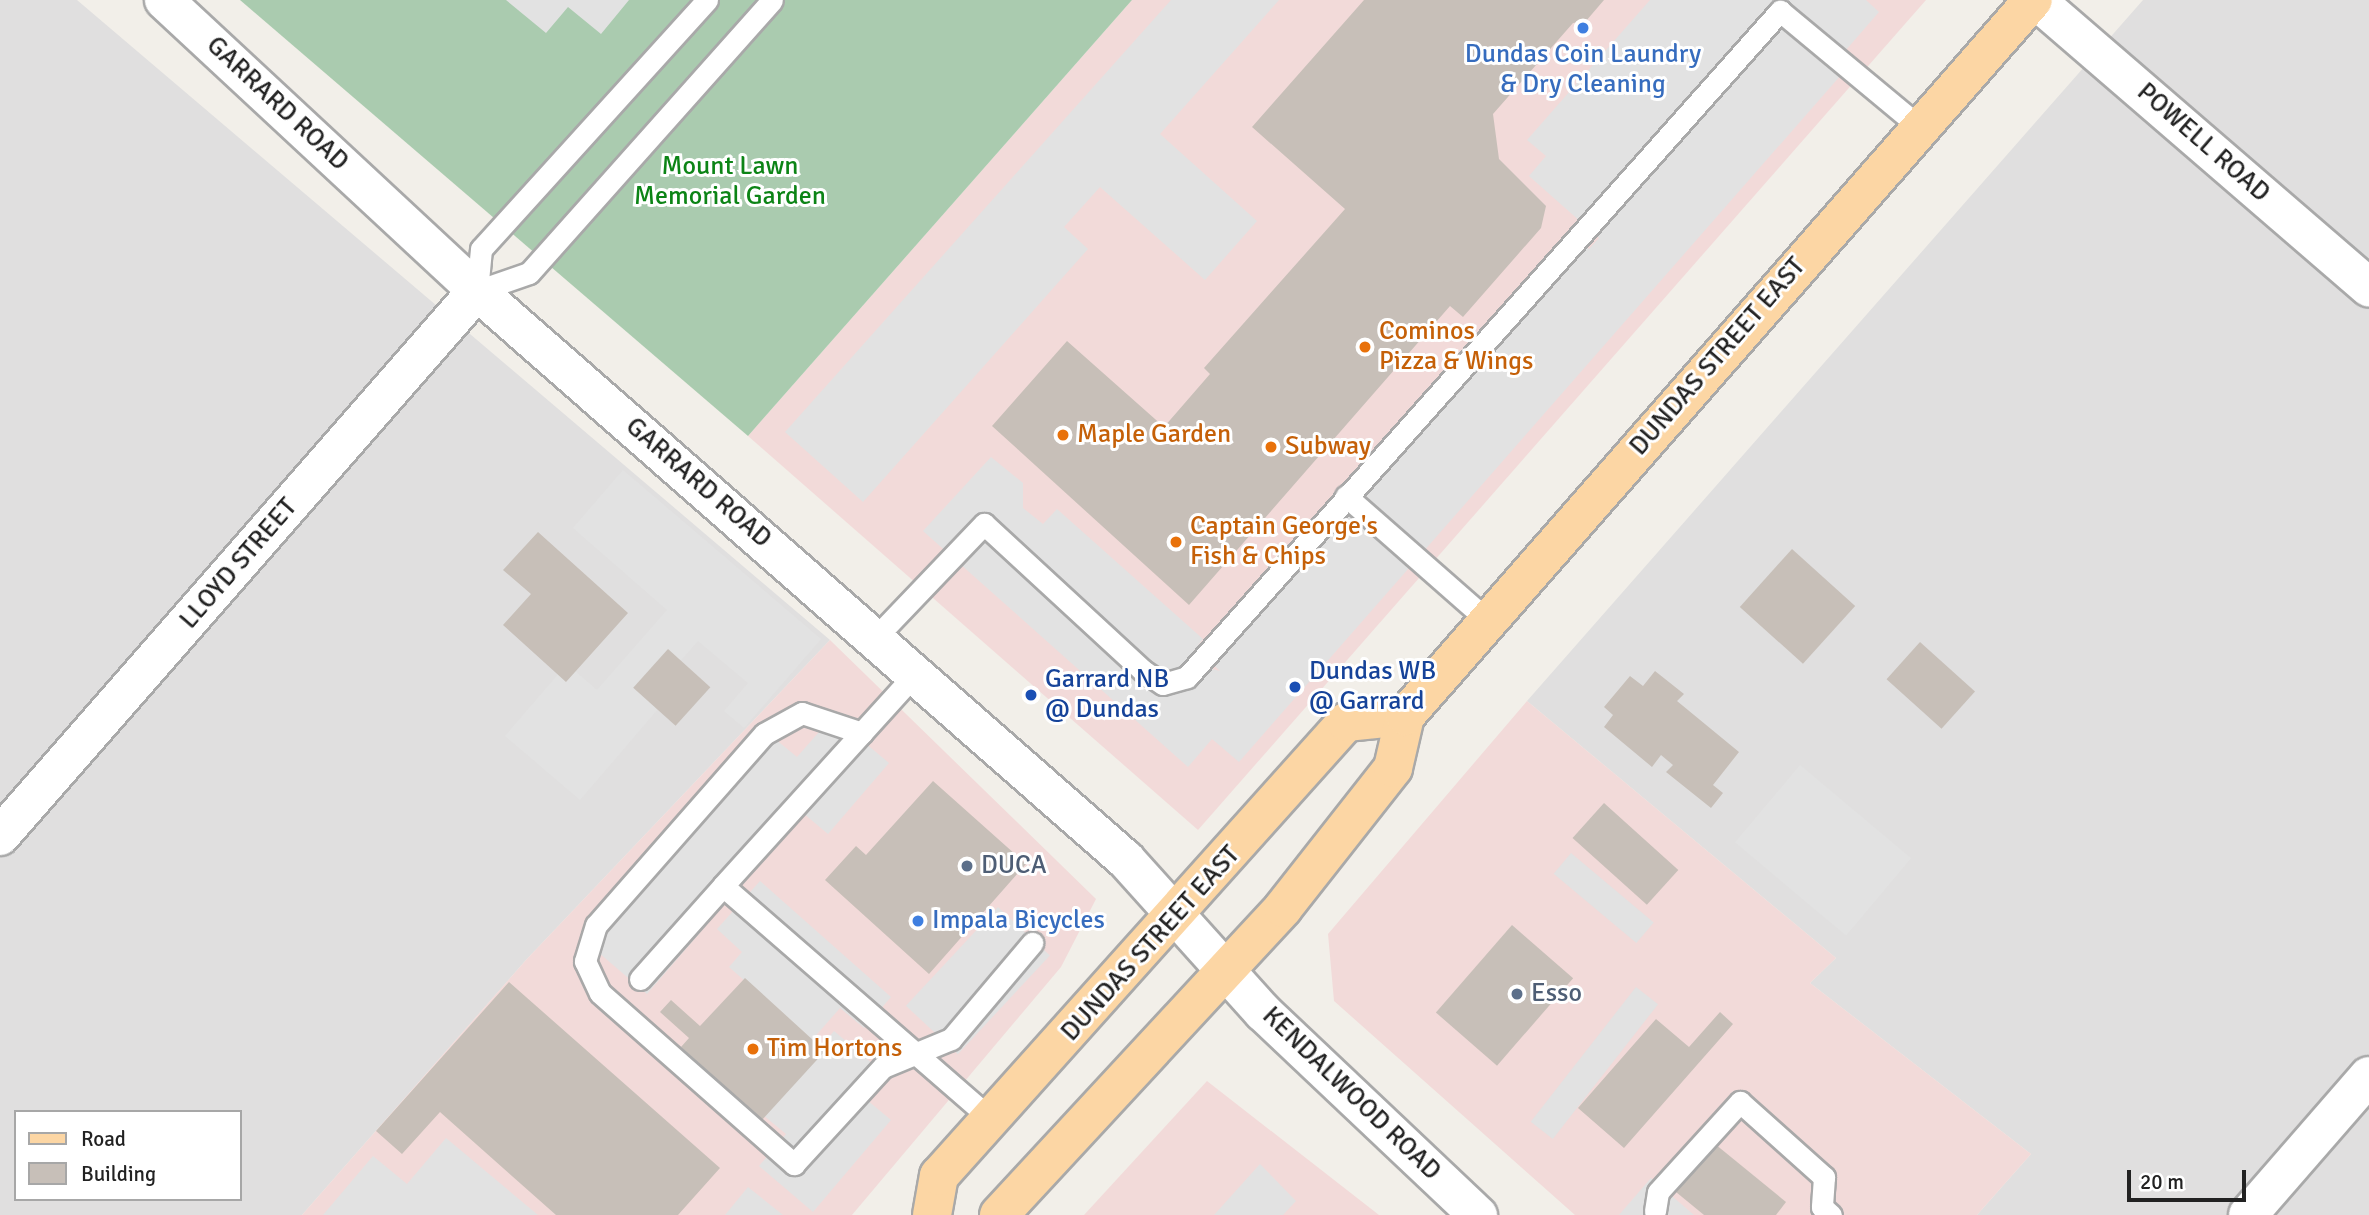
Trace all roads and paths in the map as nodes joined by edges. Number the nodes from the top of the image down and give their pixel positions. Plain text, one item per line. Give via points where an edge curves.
1 (164, 0) edge
2 (707, 0) edge
3 (772, 0) edge
4 (2035, 0) edge
5 (1921, 128) junction
6 (2369, 287) edge
7 (477, 291) junction
8 (1346, 496) junction
9 (1487, 620) junction
10 (875, 638) junction
11 (915, 674) junction
12 (1405, 716) junction
13 (862, 733) junction
14 (0, 836) edge
15 (723, 886) junction
16 (1177, 915) junction
17 (1032, 943) dead end
18 (1226, 972) junction
19 (640, 979) dead end
20 (918, 1055) junction
21 (2369, 1076) edge
22 (991, 1119) junction
23 (1656, 1214) edge
24 (932, 1215) edge
25 (999, 1215) edge
26 (1478, 1215) edge
27 (1831, 1215) edge
28 (2248, 1215) edge

1 - 7 street, GARRARD ROAD
2 - 7 lane via 481,249
3 - 7 lane via 529,272
4 - 5 main road, DUNDAS STREET EAST
4 - 6 street, POWELL ROAD
5 - 8 lane via 1780,10
5 - 9 main road, DUNDAS STREET EAST
7 - 10 street, GARRARD ROAD
7 - 14 street, LLOYD STREET
8 - 9 lane
8 - 10 lane via 1187,677 1163,684 1142,670 984,524
9 - 12 main road, DUNDAS STREET EAST
10 - 11 street, GARRARD ROAD
11 - 13 lane
11 - 16 street, GARRARD ROAD via 1126,860
12 - 16 main road, DUNDAS STREET EAST via 1346,722
12 - 18 main road, DUNDAS STREET EAST via 1393,768
13 - 15 lane
13 - 20 lane via 802,713 778,722 586,942 589,978 600,993 794,1164 883,1067
15 - 19 lane
15 - 20 lane
16 - 18 street, GARRARD ROAD
16 - 22 main road, DUNDAS STREET EAST
17 - 20 lane via 951,1039
18 - 25 main road, DUNDAS STREET EAST
18 - 26 street, KENDALWOOD ROAD
20 - 22 lane
21 - 28 street
22 - 24 main road, DUNDAS STREET EAST via 939,1176
23 - 27 lane via 1658,1192 1740,1102 1824,1177 1822,1207

